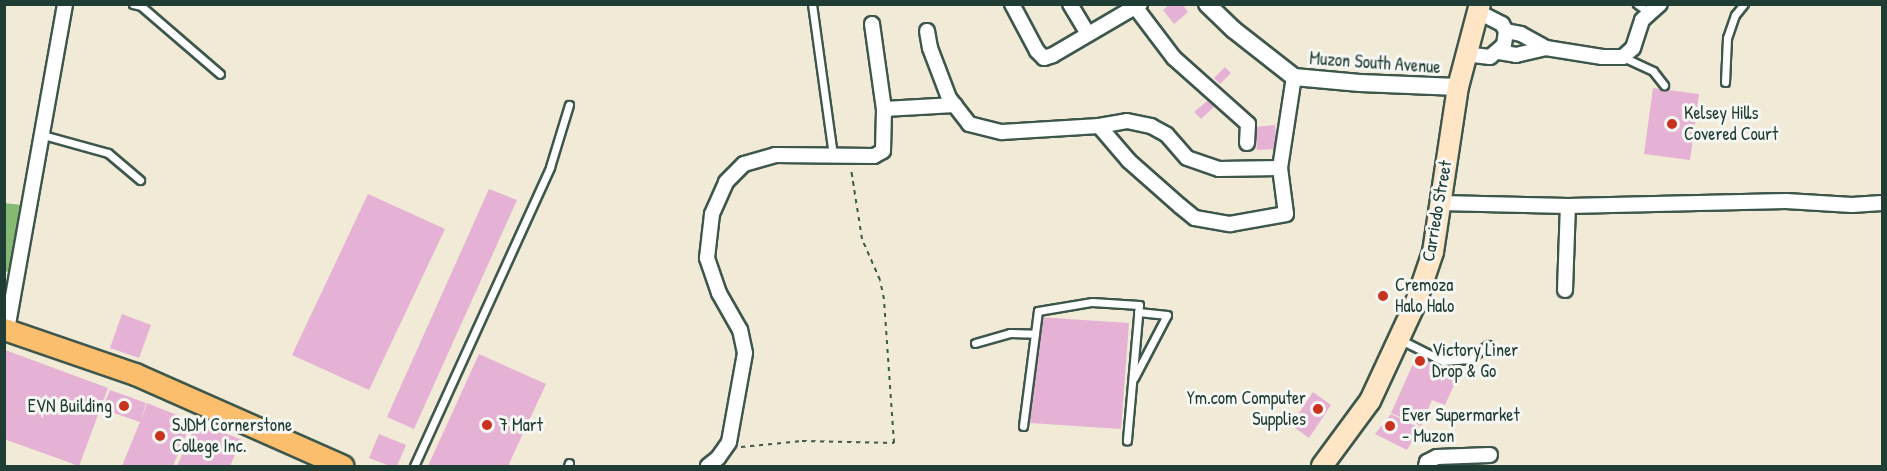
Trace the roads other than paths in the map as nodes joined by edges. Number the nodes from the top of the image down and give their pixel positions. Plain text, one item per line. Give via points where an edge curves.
1 (65, 4) edge
2 (134, 4) edge
3 (812, 4) edge
4 (1012, 4) edge
5 (1070, 4) edge
6 (1207, 4) edge
7 (1744, 4) edge
8 (1136, 6) edge
9 (1649, 7) edge
10 (1479, 8) edge
11 (873, 24) dead end
12 (927, 31) dead end
13 (1506, 31) junction
14 (1088, 34) junction
15 (1546, 48) junction
16 (1500, 52) junction
17 (1465, 54) junction
18 (1623, 57) junction
19 (220, 74) dead end
20 (1294, 77) junction
21 (1725, 82) dead end
22 (1664, 85) dead end
23 (1458, 87) junction
24 (569, 105) dead end
25 (954, 105) junction
26 (884, 108) junction
27 (1099, 126) junction
28 (43, 135) junction
29 (1247, 143) dead end
30 (833, 155) junction
31 (1280, 168) junction
32 (140, 180) dead end
33 (1882, 202) edge
34 (1440, 203) junction
35 (1568, 206) junction
36 (1565, 290) dead end
37 (1138, 312) junction
38 (6, 329) edge
39 (1035, 334) junction
40 (1399, 338) junction
41 (975, 343) dead end
42 (1488, 345) dead end
43 (1132, 383) junction
44 (1023, 426) dead end
45 (1127, 440) dead end
46 (1490, 455) dead end
47 (343, 466) edge
48 (414, 466) edge
49 (708, 466) edge
50 (1322, 466) edge
51 (1426, 466) edge

1 - 28 street
2 - 19 lane
3 - 30 lane
4 - 14 street via 1044,58
5 - 14 street
6 - 20 street, Muzon South Avenue
7 - 21 lane via 1735,15 1727,38
8 - 14 street
8 - 29 street via 1174,58 1248,124
9 - 18 street via 1633,48
10 - 13 street
10 - 17 main road, Carriedo Street
11 - 26 street
12 - 25 street
13 - 15 street via 1521,34
13 - 16 street
15 - 16 street via 1516,55
15 - 18 street
16 - 17 street via 1490,57
17 - 23 main road, Carriedo Street
18 - 22 lane via 1653,71
20 - 23 street, Muzon South Avenue
20 - 31 street
23 - 34 main road, Carriedo Street
24 - 48 lane via 550,167
25 - 26 street
25 - 27 street via 969,124 1002,132
26 - 30 street via 883,151 874,156
27 - 31 street via 1127,121 1151,126 1167,135 1187,158 1219,169
27 - 31 street via 1129,161 1195,218 1230,224 1287,214
28 - 32 lane via 108,153
28 - 38 street
30 - 49 street via 774,155 744,164 726,182 712,214 707,258 719,293 740,330 745,353 729,442
33 - 35 street via 1852,206 1786,201
34 - 35 street
34 - 40 main road, Carriedo Street via 1433,252
35 - 36 street
37 - 39 lane via 1139,305 1092,302 1038,310
37 - 43 lane
37 - 43 lane via 1167,315
38 - 47 main road via 135,374
39 - 41 lane via 1010,333
39 - 44 lane
40 - 42 lane via 1443,360 1470,359
40 - 50 main road, Carriedo Street via 1370,400
43 - 45 lane
46 - 51 street via 1437,457 1426,462

